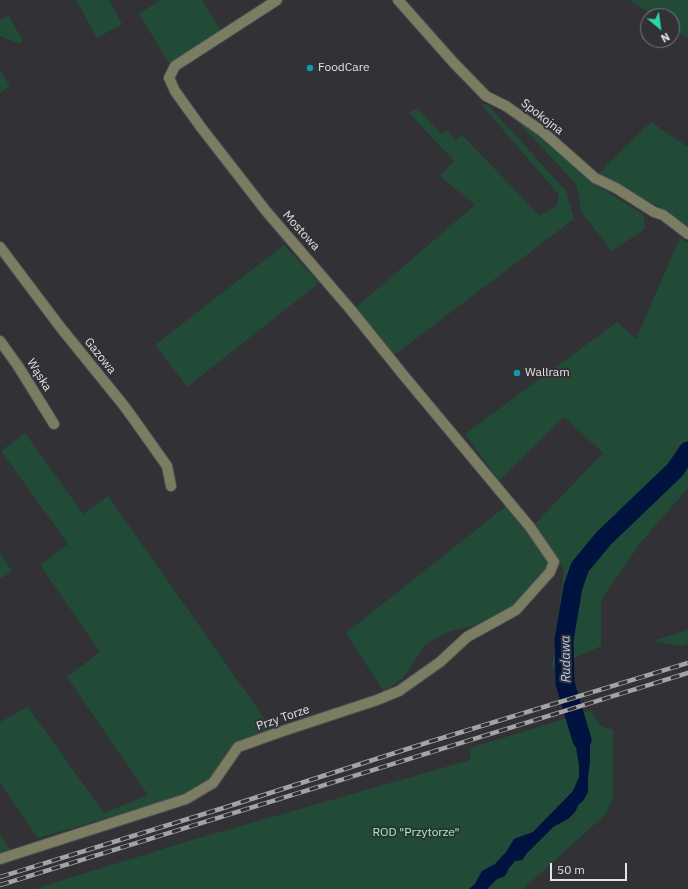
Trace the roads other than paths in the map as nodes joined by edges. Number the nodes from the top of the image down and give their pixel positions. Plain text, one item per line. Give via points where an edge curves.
1 (277, 0) edge
2 (398, 0) edge
3 (688, 234) edge
4 (0, 247) edge
5 (0, 341) edge
6 (54, 424) dead end
7 (171, 486) dead end
8 (554, 562) joint
9 (0, 859) edge

1 - 8 street, Mostowa via 175,66 169,78 175,91 266,212 362,323 530,527
2 - 3 street, Spokojna via 486,96 506,106 543,132 596,178 663,215
4 - 7 street, Gazowa via 125,407 166,466
5 - 6 street, Wąska
8 - 9 street, Przy Torze via 550,572 516,610 466,637 440,662 399,691 238,747 213,783 186,799

